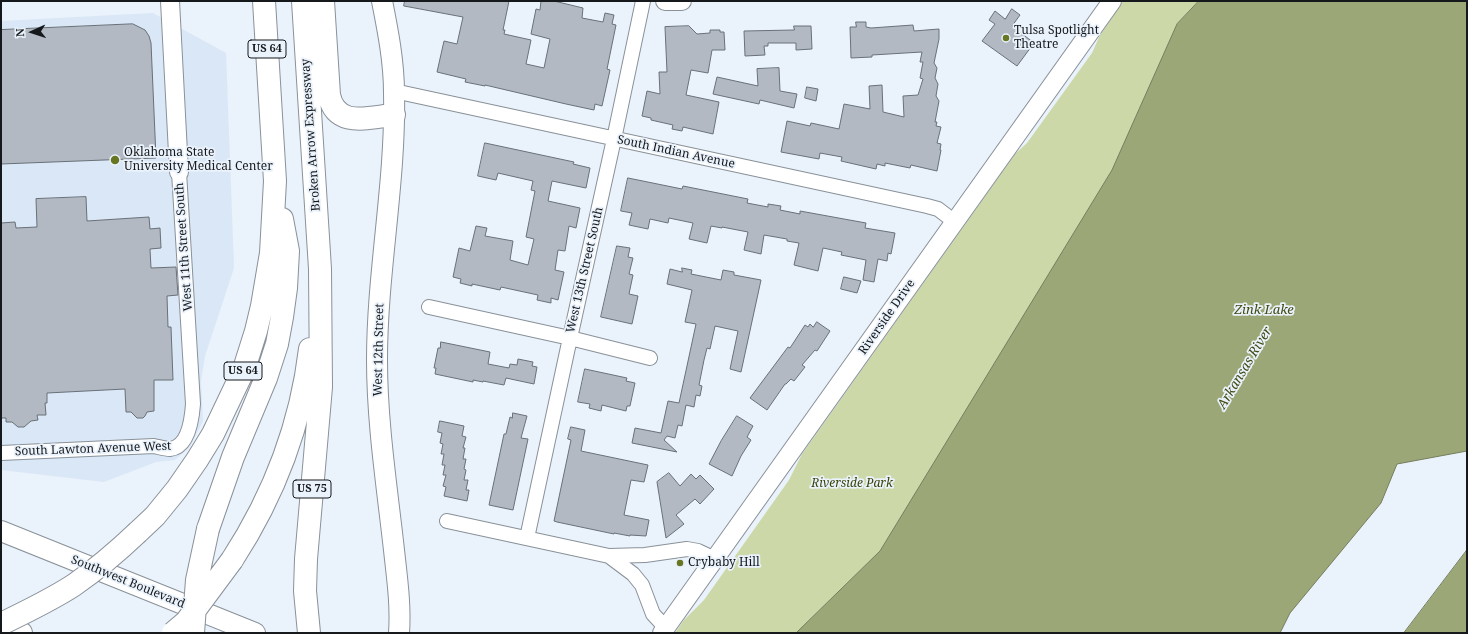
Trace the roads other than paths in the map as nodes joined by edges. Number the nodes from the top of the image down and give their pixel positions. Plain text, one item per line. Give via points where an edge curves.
1 (170, 1) edge
2 (382, 1) edge
3 (643, 1) edge
4 (665, 1) edge
5 (682, 1) edge
6 (1112, 1) edge
7 (314, 7) edge
8 (264, 8) edge
9 (394, 92) junction
10 (394, 115) junction
11 (614, 139) junction
12 (179, 172) joint
13 (275, 181) junction
14 (955, 222) junction
15 (320, 269) junction
16 (429, 307) dead end
17 (570, 338) junction
18 (650, 358) dead end
19 (183, 442) joint
20 (1, 453) edge
21 (447, 521) dead end
22 (1, 531) edge
23 (527, 538) junction
24 (609, 556) junction
25 (715, 559) junction
26 (1, 623) edge
27 (664, 631) edge
28 (21, 633) edge
29 (174, 633) edge
30 (193, 633) edge
31 (255, 633) edge
32 (309, 633) edge
33 (399, 633) edge

1 - 12 street, West 11th Street South
2 - 9 main road, West 12th Street
3 - 11 street, West 13th Street South
4 - 5 street
6 - 14 street, Riverside Drive
7 - 10 highway via 330,102 333,107 345,117 354,119
7 - 15 highway, Broken Arrow Expressway
8 - 13 highway, US 64
9 - 10 main road, West 12th Street
9 - 11 street, South Indian Avenue
10 - 33 main road, West 12th Street via 377,360 399,603
11 - 14 street, South Indian Avenue via 927,206 938,209
11 - 17 street, West 13th Street South
12 - 19 street, West 11th Street South via 193,404 191,426
13 - 26 highway, US 64, bridge via 272,253 256,331 244,368 213,434 197,460 155,516 107,561 44,603
13 - 30 highway, bridge via 288,251 282,317 277,344 266,378 233,458 208,529 197,580
14 - 25 street, Riverside Drive
15 - 29 highway, bridge via 302,397 276,480 254,525 232,560 186,622
15 - 32 highway, US 75 via 321,387 305,591
16 - 17 street
17 - 18 street
17 - 23 street, West 13th Street South
19 - 20 street, South Lawton Avenue West via 171,449 154,446
21 - 23 street
22 - 31 main road, Southwest Boulevard
23 - 24 street
24 - 25 street via 645,555 687,549
24 - 27 street via 642,585 653,614
25 - 27 street, Riverside Drive
26 - 28 highway

